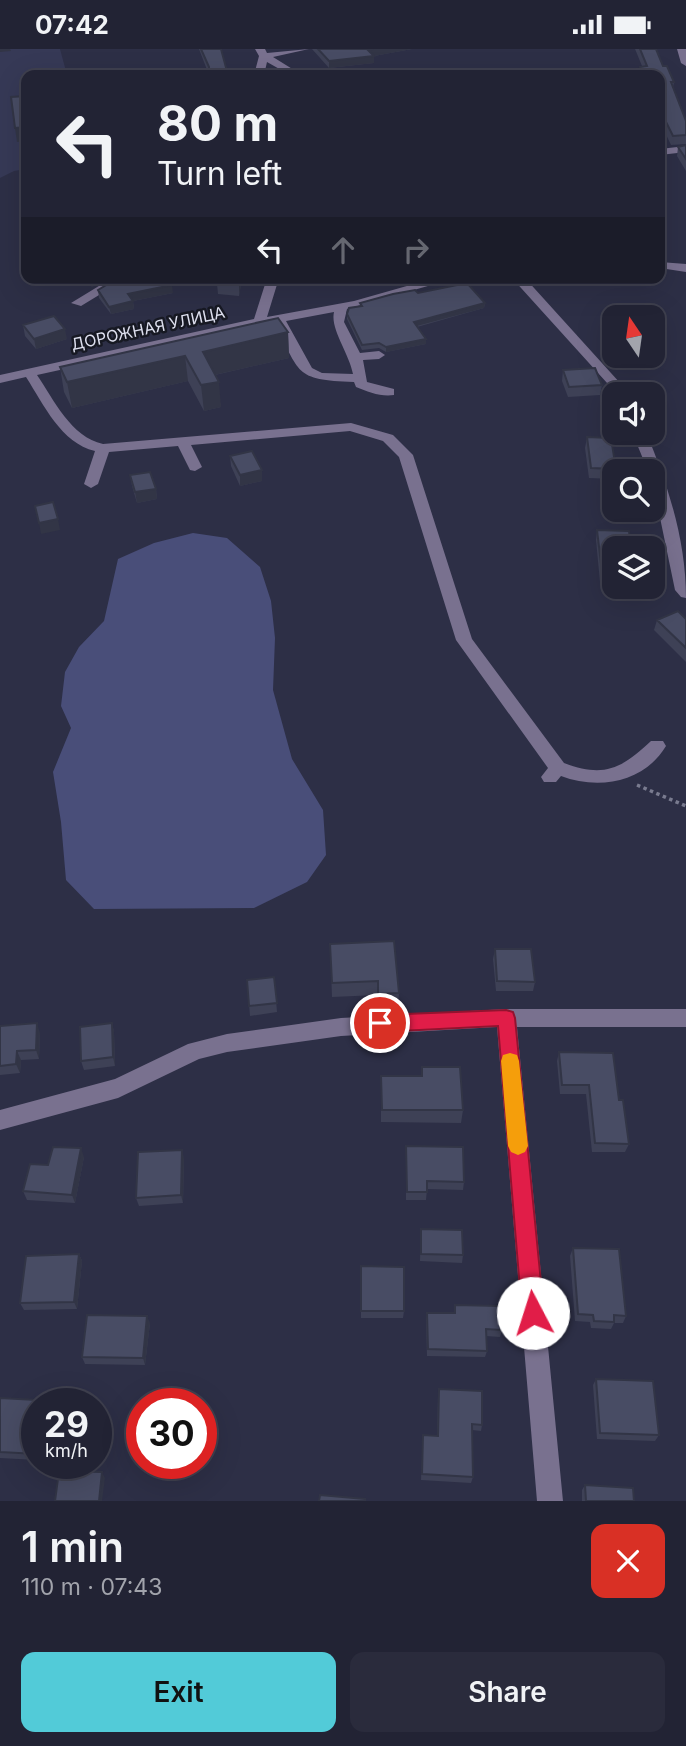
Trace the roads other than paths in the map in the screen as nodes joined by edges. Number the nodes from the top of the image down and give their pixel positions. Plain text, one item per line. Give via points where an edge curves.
1 (304, 49) edge
2 (682, 49) edge
3 (262, 52) edge
4 (686, 63) edge
5 (260, 70) edge
6 (290, 70) edge
7 (686, 149) edge
8 (665, 151) edge
9 (665, 265) edge
10 (686, 268) edge
11 (110, 284) edge
12 (271, 284) edge
13 (427, 284) edge
14 (523, 284) edge
15 (77, 303) dead end
16 (341, 307) junction
17 (279, 321) junction
18 (259, 322) junction
19 (338, 322) junction
20 (379, 355) dead end
21 (356, 357) junction
22 (29, 372) junction
23 (360, 378) junction
24 (0, 379) edge
25 (613, 382) edge
26 (389, 392) dead end
27 (182, 442) junction
28 (644, 445) edge
29 (103, 448) junction
30 (195, 467) dead end
31 (91, 484) dead end
32 (686, 593) edge
33 (657, 746) dead end
34 (506, 1018) junction
35 (686, 1018) edge
36 (0, 1120) edge
37 (550, 1501) edge

1 - 3 street
2 - 4 street
3 - 5 street
3 - 6 street
7 - 8 street
9 - 10 street
11 - 15 street
12 - 18 street
13 - 16 street
14 - 25 street
16 - 17 street
16 - 19 street
17 - 18 street, ДОРОЖНАЯ УЛИЦА
17 - 19 street
17 - 23 street via 307,371 320,377
18 - 22 street, ДОРОЖНАЯ УЛИЦА
19 - 21 street
20 - 21 street
21 - 23 street
22 - 24 street, ДОРОЖНАЯ УЛИЦА
22 - 29 street via 61,421 84,444
23 - 26 street via 361,384
27 - 29 street
27 - 30 street
27 - 33 street via 351,427 388,438 406,455 464,641 554,773 605,779 617,776
28 - 32 street via 660,484
29 - 31 street
34 - 35 street
34 - 36 street via 341,1027 227,1043 195,1051 118,1089
34 - 37 street

